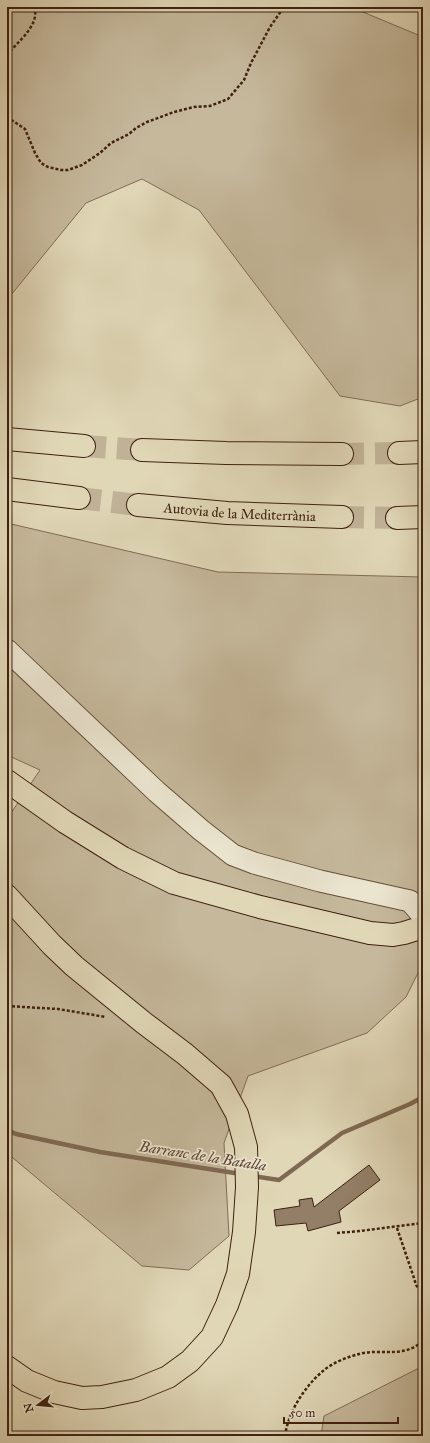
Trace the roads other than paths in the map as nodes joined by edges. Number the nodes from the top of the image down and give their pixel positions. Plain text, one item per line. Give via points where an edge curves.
1 (7, 439) edge
2 (84, 446) tunnel mouth
3 (142, 450) tunnel mouth
4 (423, 452) edge
5 (399, 453) tunnel mouth
6 (342, 454) tunnel mouth
7 (7, 489) edge
8 (80, 498) tunnel mouth
9 (138, 505) tunnel mouth
10 (342, 517) tunnel mouth
11 (423, 517) edge
12 (397, 518) tunnel mouth
13 (7, 650) edge
14 (7, 781) edge
15 (7, 896) edge
16 (423, 916) edge
17 (423, 927) edge
18 (7, 1367) edge

1 - 2 main road
3 - 6 main road
4 - 5 main road
7 - 8 main road
9 - 10 main road, Autovia de la Mediterrània via 227,513
11 - 12 main road
13 - 16 street via 157,792 233,855 320,881 410,901
14 - 17 main road via 65,822 123,858 174,883 370,933 393,935
15 - 18 main road via 74,966 185,1054 221,1086 237,1114 246,1147 247,1187 238,1274 212,1337 190,1361 168,1377 136,1390 82,1398 54,1392 26,1381

